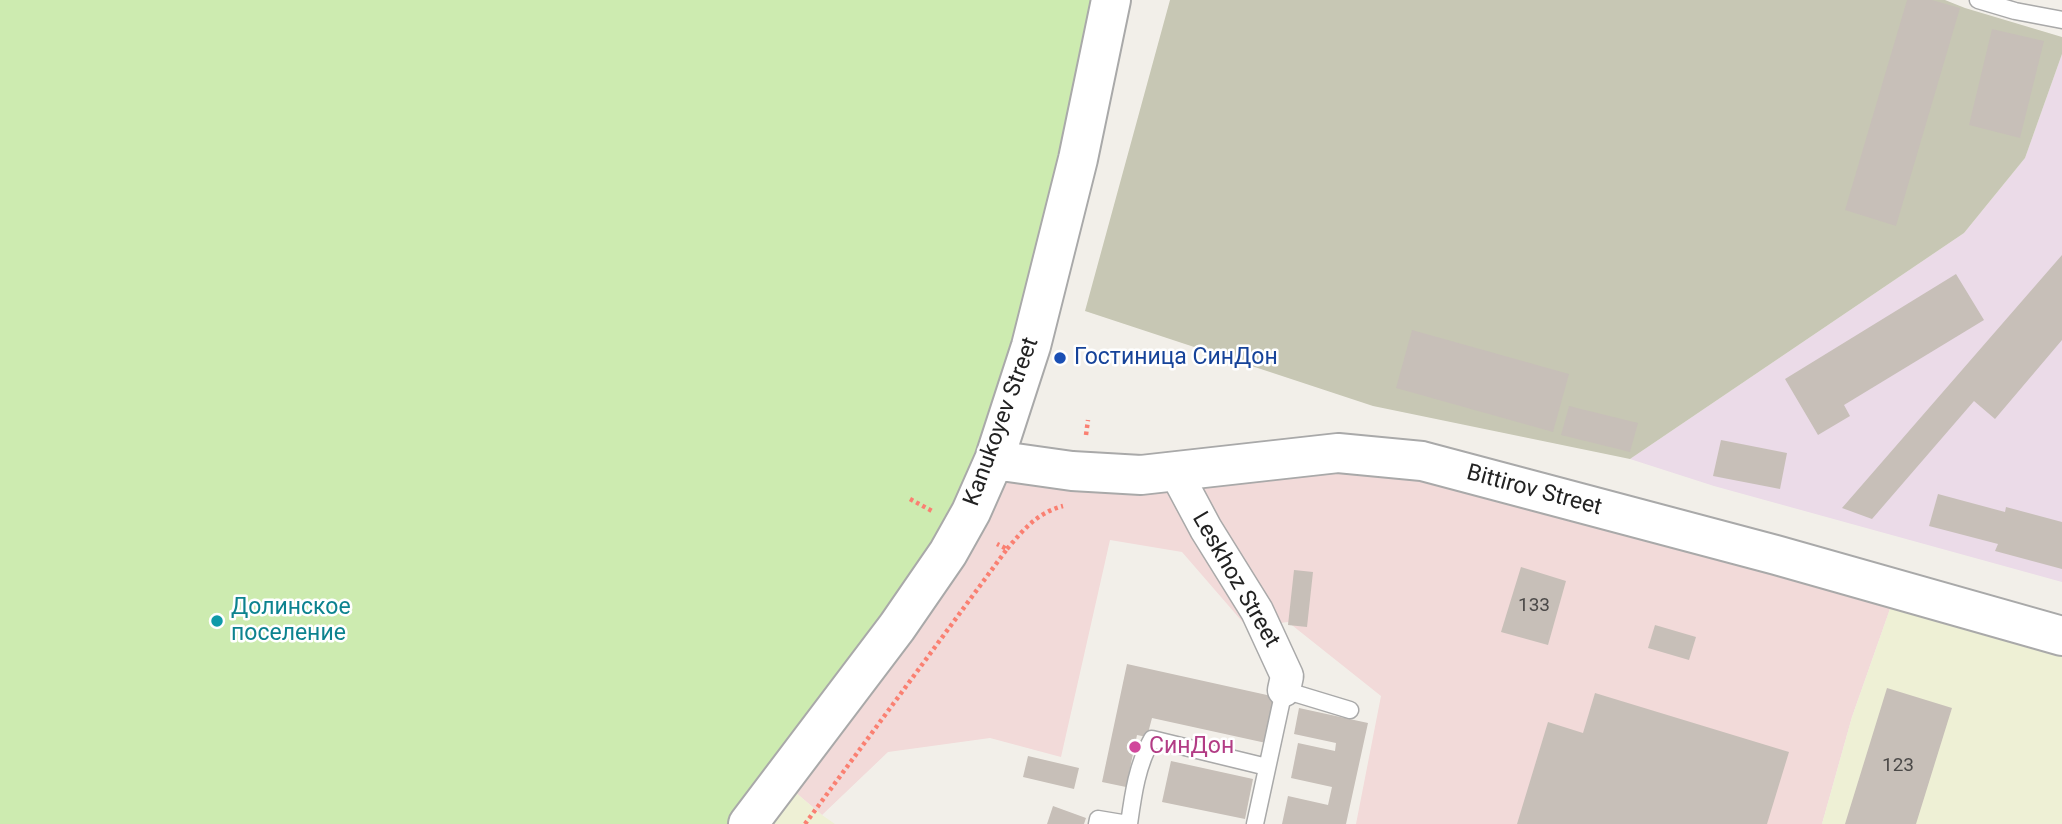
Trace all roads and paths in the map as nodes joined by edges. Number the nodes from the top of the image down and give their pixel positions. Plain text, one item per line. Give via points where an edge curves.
1 (1111, 0) edge
2 (1979, 0) edge
3 (2062, 20) edge
4 (1088, 420) dead end
5 (1086, 435) dead end
6 (993, 460) junction
7 (1175, 471) junction
8 (910, 499) dead end
9 (1066, 505) dead end
10 (936, 513) dead end
11 (997, 544) dead end
12 (1007, 549) junction
13 (2062, 636) edge
14 (1284, 690) junction
15 (1350, 710) dead end
16 (1267, 767) junction
17 (748, 824) edge
18 (805, 824) edge
19 (1097, 824) edge
20 (1128, 824) edge
21 (1255, 824) edge

1 - 6 street, Kanukoyev Street via 1078,159 1031,346
2 - 3 lane
4 - 5 path
6 - 7 street, Bittirov Street via 1103,474
6 - 17 street, Kanukoyev Street via 948,553
7 - 13 street, Bittirov Street via 1338,453 1422,461
7 - 14 street, Leskhoz Street via 1257,611 1287,676
8 - 10 path
9 - 12 path via 1046,511
11 - 12 path
12 - 18 path
14 - 15 lane
14 - 16 lane
16 - 20 lane via 1152,739 1143,755
16 - 21 lane
19 - 20 lane via 1098,819

